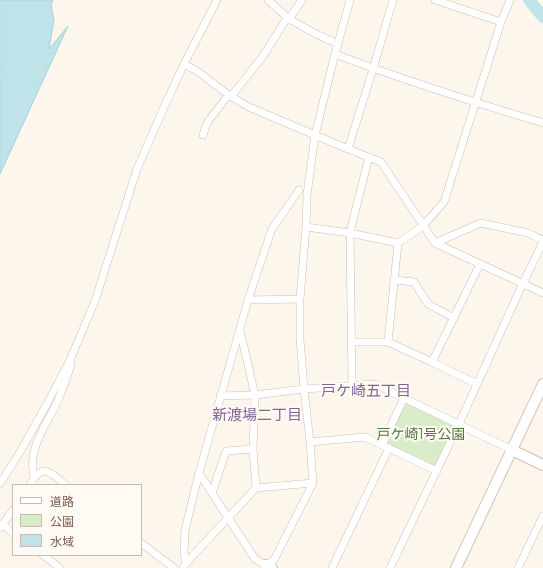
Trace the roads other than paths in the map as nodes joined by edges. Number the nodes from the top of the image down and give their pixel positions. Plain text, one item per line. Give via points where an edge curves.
1 (217, 0) edge
2 (268, 0) edge
3 (302, 0) edge
4 (350, 0) edge
5 (393, 0) edge
6 (435, 0) edge
7 (510, 0) edge
8 (289, 19) junction
9 (501, 22) junction
10 (338, 44) junction
11 (335, 54) junction
12 (184, 64) junction
13 (373, 69) junction
14 (230, 96) junction
15 (476, 103) junction
16 (543, 123) edge
17 (203, 135) dead end
18 (315, 135) junction
19 (348, 149) junction
20 (369, 157) junction
21 (299, 190) dead end
22 (423, 226) junction
23 (306, 228) junction
24 (350, 233) junction
25 (543, 241) edge
26 (398, 243) junction
27 (435, 243) junction
28 (480, 264) junction
29 (394, 280) junction
30 (523, 283) junction
31 (543, 293) edge
32 (300, 299) junction
33 (248, 300) junction
34 (454, 318) junction
35 (240, 328) junction
36 (351, 342) junction
37 (388, 342) junction
38 (70, 360) junction
39 (432, 362) junction
40 (477, 384) junction
41 (543, 384) edge
42 (352, 385) junction
43 (304, 389) junction
44 (255, 395) junction
45 (220, 396) junction
46 (404, 398) junction
47 (459, 424) junction
48 (310, 442) junction
49 (385, 447) junction
50 (253, 449) junction
51 (512, 450) junction
52 (543, 465) edge
53 (437, 471) junction
54 (199, 473) junction
55 (34, 477) junction
56 (313, 483) junction
57 (0, 484) edge
58 (30, 484) edge
59 (64, 484) edge
60 (256, 488) junction
61 (212, 493) junction
62 (12, 511) edge
63 (229, 517) junction
64 (542, 521) edge
65 (1, 526) edge
66 (12, 532) edge
67 (142, 544) edge
68 (44, 556) edge
69 (185, 565) edge
70 (267, 567) edge
71 (60, 568) edge
72 (174, 568) edge
73 (332, 568) edge
74 (390, 568) edge
75 (456, 568) edge
76 (518, 568) edge

1 - 12 street
2 - 8 street
3 - 8 street
4 - 10 street
5 - 13 street
6 - 9 street
7 - 9 street
8 - 10 street
8 - 14 street via 285,20 270,46
9 - 15 street
10 - 11 street
11 - 13 street
11 - 18 street
12 - 14 street
12 - 38 street via 137,170 95,301
13 - 15 street
13 - 19 street
14 - 17 street via 207,124
14 - 18 street via 249,107
15 - 16 street
15 - 22 street via 444,202
18 - 19 street
18 - 23 street via 307,195
19 - 20 street
20 - 22 street via 381,162
20 - 24 street
21 - 33 street via 272,229
22 - 26 street
22 - 27 street
23 - 24 street
23 - 32 street
24 - 26 street
24 - 36 street
25 - 27 street via 528,233 481,223
25 - 30 street
26 - 29 street
27 - 28 street
28 - 30 street
28 - 34 street
29 - 34 street via 414,282 428,304
29 - 37 street
30 - 31 street
30 - 40 street
32 - 33 street
32 - 43 street
33 - 35 street
34 - 39 street
35 - 44 street
35 - 45 street
36 - 37 street
36 - 42 street
37 - 39 street
38 - 55 street via 71,365 58,400 38,440 33,462
38 - 57 street
39 - 40 street
40 - 47 street
41 - 51 street
42 - 43 street
42 - 46 street via 376,384
43 - 44 street
43 - 48 street
44 - 45 street
44 - 50 street
45 - 54 street
46 - 47 street
46 - 49 street
47 - 51 street
47 - 53 street
48 - 49 street via 365,438
48 - 56 street
49 - 53 street
49 - 73 street
50 - 60 street
50 - 61 street via 226,450
51 - 52 street
51 - 75 street
53 - 74 street
54 - 61 street
54 - 69 street via 185,530
55 - 58 street
55 - 59 street via 42,472 50,472
56 - 60 street
56 - 70 street via 274,560
60 - 63 street
61 - 63 street
62 - 65 street
63 - 69 street
63 - 70 street via 255,559
64 - 76 street
65 - 66 street
67 - 72 street
68 - 71 street

